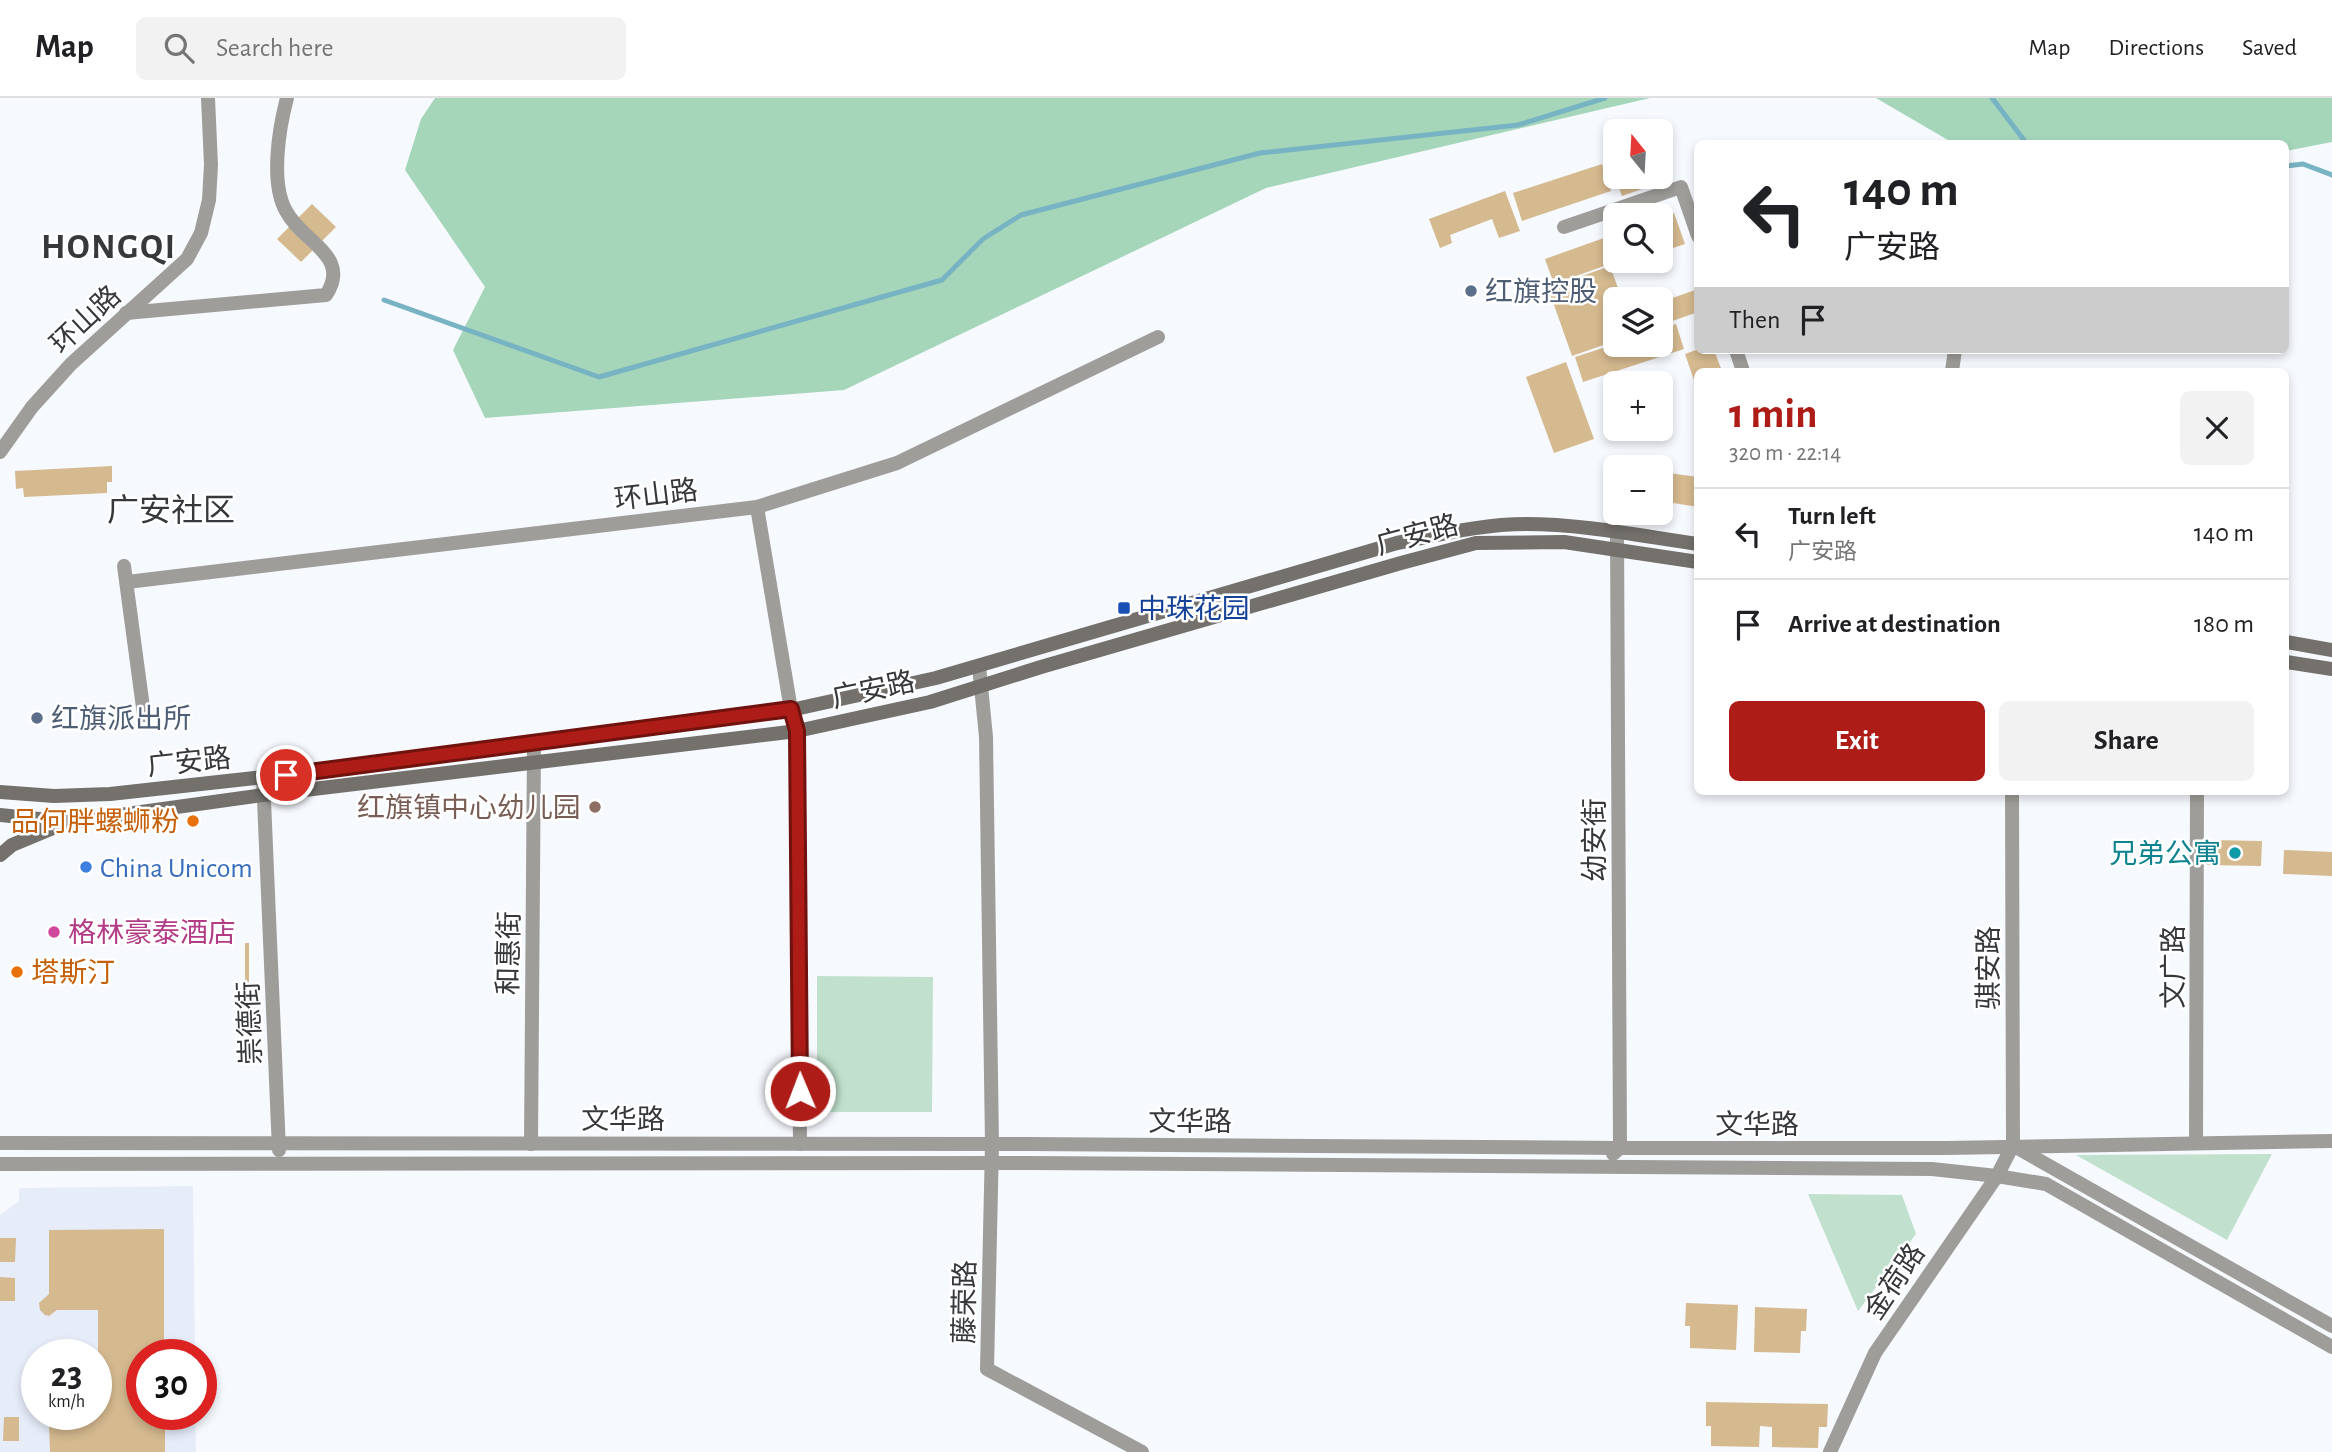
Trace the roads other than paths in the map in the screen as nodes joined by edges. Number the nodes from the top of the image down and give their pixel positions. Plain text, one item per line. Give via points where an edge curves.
1 (208, 98) edge
2 (287, 98) edge
3 (1694, 224) edge
4 (1564, 227) dead end
5 (126, 313) junction
6 (1158, 337) dead end
7 (0, 452) edge
8 (757, 507) junction
9 (1617, 532) junction
10 (1694, 543) edge
11 (1617, 550) junction
12 (1694, 561) edge
13 (124, 566) dead end
14 (127, 582) junction
15 (2289, 643) edge
16 (2332, 650) edge
17 (2289, 662) edge
18 (979, 666) junction
19 (2332, 669) edge
20 (982, 686) junction
21 (791, 709) junction
22 (144, 715) dead end
23 (797, 731) junction
24 (534, 744) junction
25 (535, 762) junction
26 (263, 777) junction
27 (0, 792) edge
28 (2012, 795) edge
29 (2197, 795) edge
30 (263, 796) junction
31 (0, 815) edge
32 (69, 822) junction
33 (0, 855) edge
34 (2332, 1141) edge
35 (0, 1143) edge
36 (2196, 1143) junction
37 (278, 1144) junction
38 (531, 1144) junction
39 (800, 1144) junction
40 (992, 1144) junction
41 (2013, 1145) junction
42 (1620, 1148) junction
43 (991, 1163) junction
44 (0, 1164) edge
45 (279, 1164) junction
46 (1597, 1168) junction
47 (1997, 1176) junction
48 (2332, 1326) edge
49 (2332, 1346) edge
50 (1142, 1452) edge
51 (1830, 1452) edge

1 - 5 street, 环山路 via 211,164 201,233 187,259
2 - 5 street via 276,167 285,210 329,258 335,273 326,295
3 - 4 street via 1681,187
5 - 7 street, 环山路 via 32,407
6 - 8 street, 环山路 via 897,463
8 - 14 street, 环山路
8 - 21 street
9 - 10 street, 广安路
9 - 11 street, 幼安街
9 - 18 street, 广安路 via 1524,524 1397,543
11 - 12 street, 广安路
11 - 20 street, 广安路 via 1564,542 1476,543
11 - 42 street, 幼安街
13 - 14 street
14 - 22 street
15 - 16 street
17 - 19 street
18 - 20 street, 藤荣路
18 - 21 street, 广安路
20 - 23 street, 广安路
20 - 40 street, 藤荣路
21 - 23 street
21 - 24 street, 广安路
23 - 25 street, 广安路
23 - 39 street
24 - 25 street, 和惠街
24 - 26 street, 广安路
25 - 30 street, 广安路
25 - 38 street, 和惠街
26 - 27 street, 广安路 via 110,794
26 - 30 street, 崇德街
28 - 41 street, 骐安路
29 - 36 street, 文广路
30 - 32 street, 广安路
30 - 37 street, 崇德街
31 - 32 street, 广安路
32 - 33 street via 12,845
34 - 36 street, 文华路
35 - 37 street, 文华路
36 - 41 street, 文华路
37 - 38 street, 文华路
37 - 45 street, 崇德街
38 - 39 street, 文华路
39 - 40 street, 文华路
40 - 42 street, 文华路
40 - 43 street, 藤荣路
41 - 42 street, 文华路
41 - 47 street, 金荷路
41 - 48 street
42 - 46 street
43 - 45 street, 文华路
43 - 46 street, 文华路
43 - 50 street, 藤荣路 via 987,1369
44 - 45 street, 文华路
46 - 47 street, 文华路 via 1932,1170
47 - 49 street, 文华路 via 2046,1184
47 - 51 street, 金荷路 via 1875,1353

